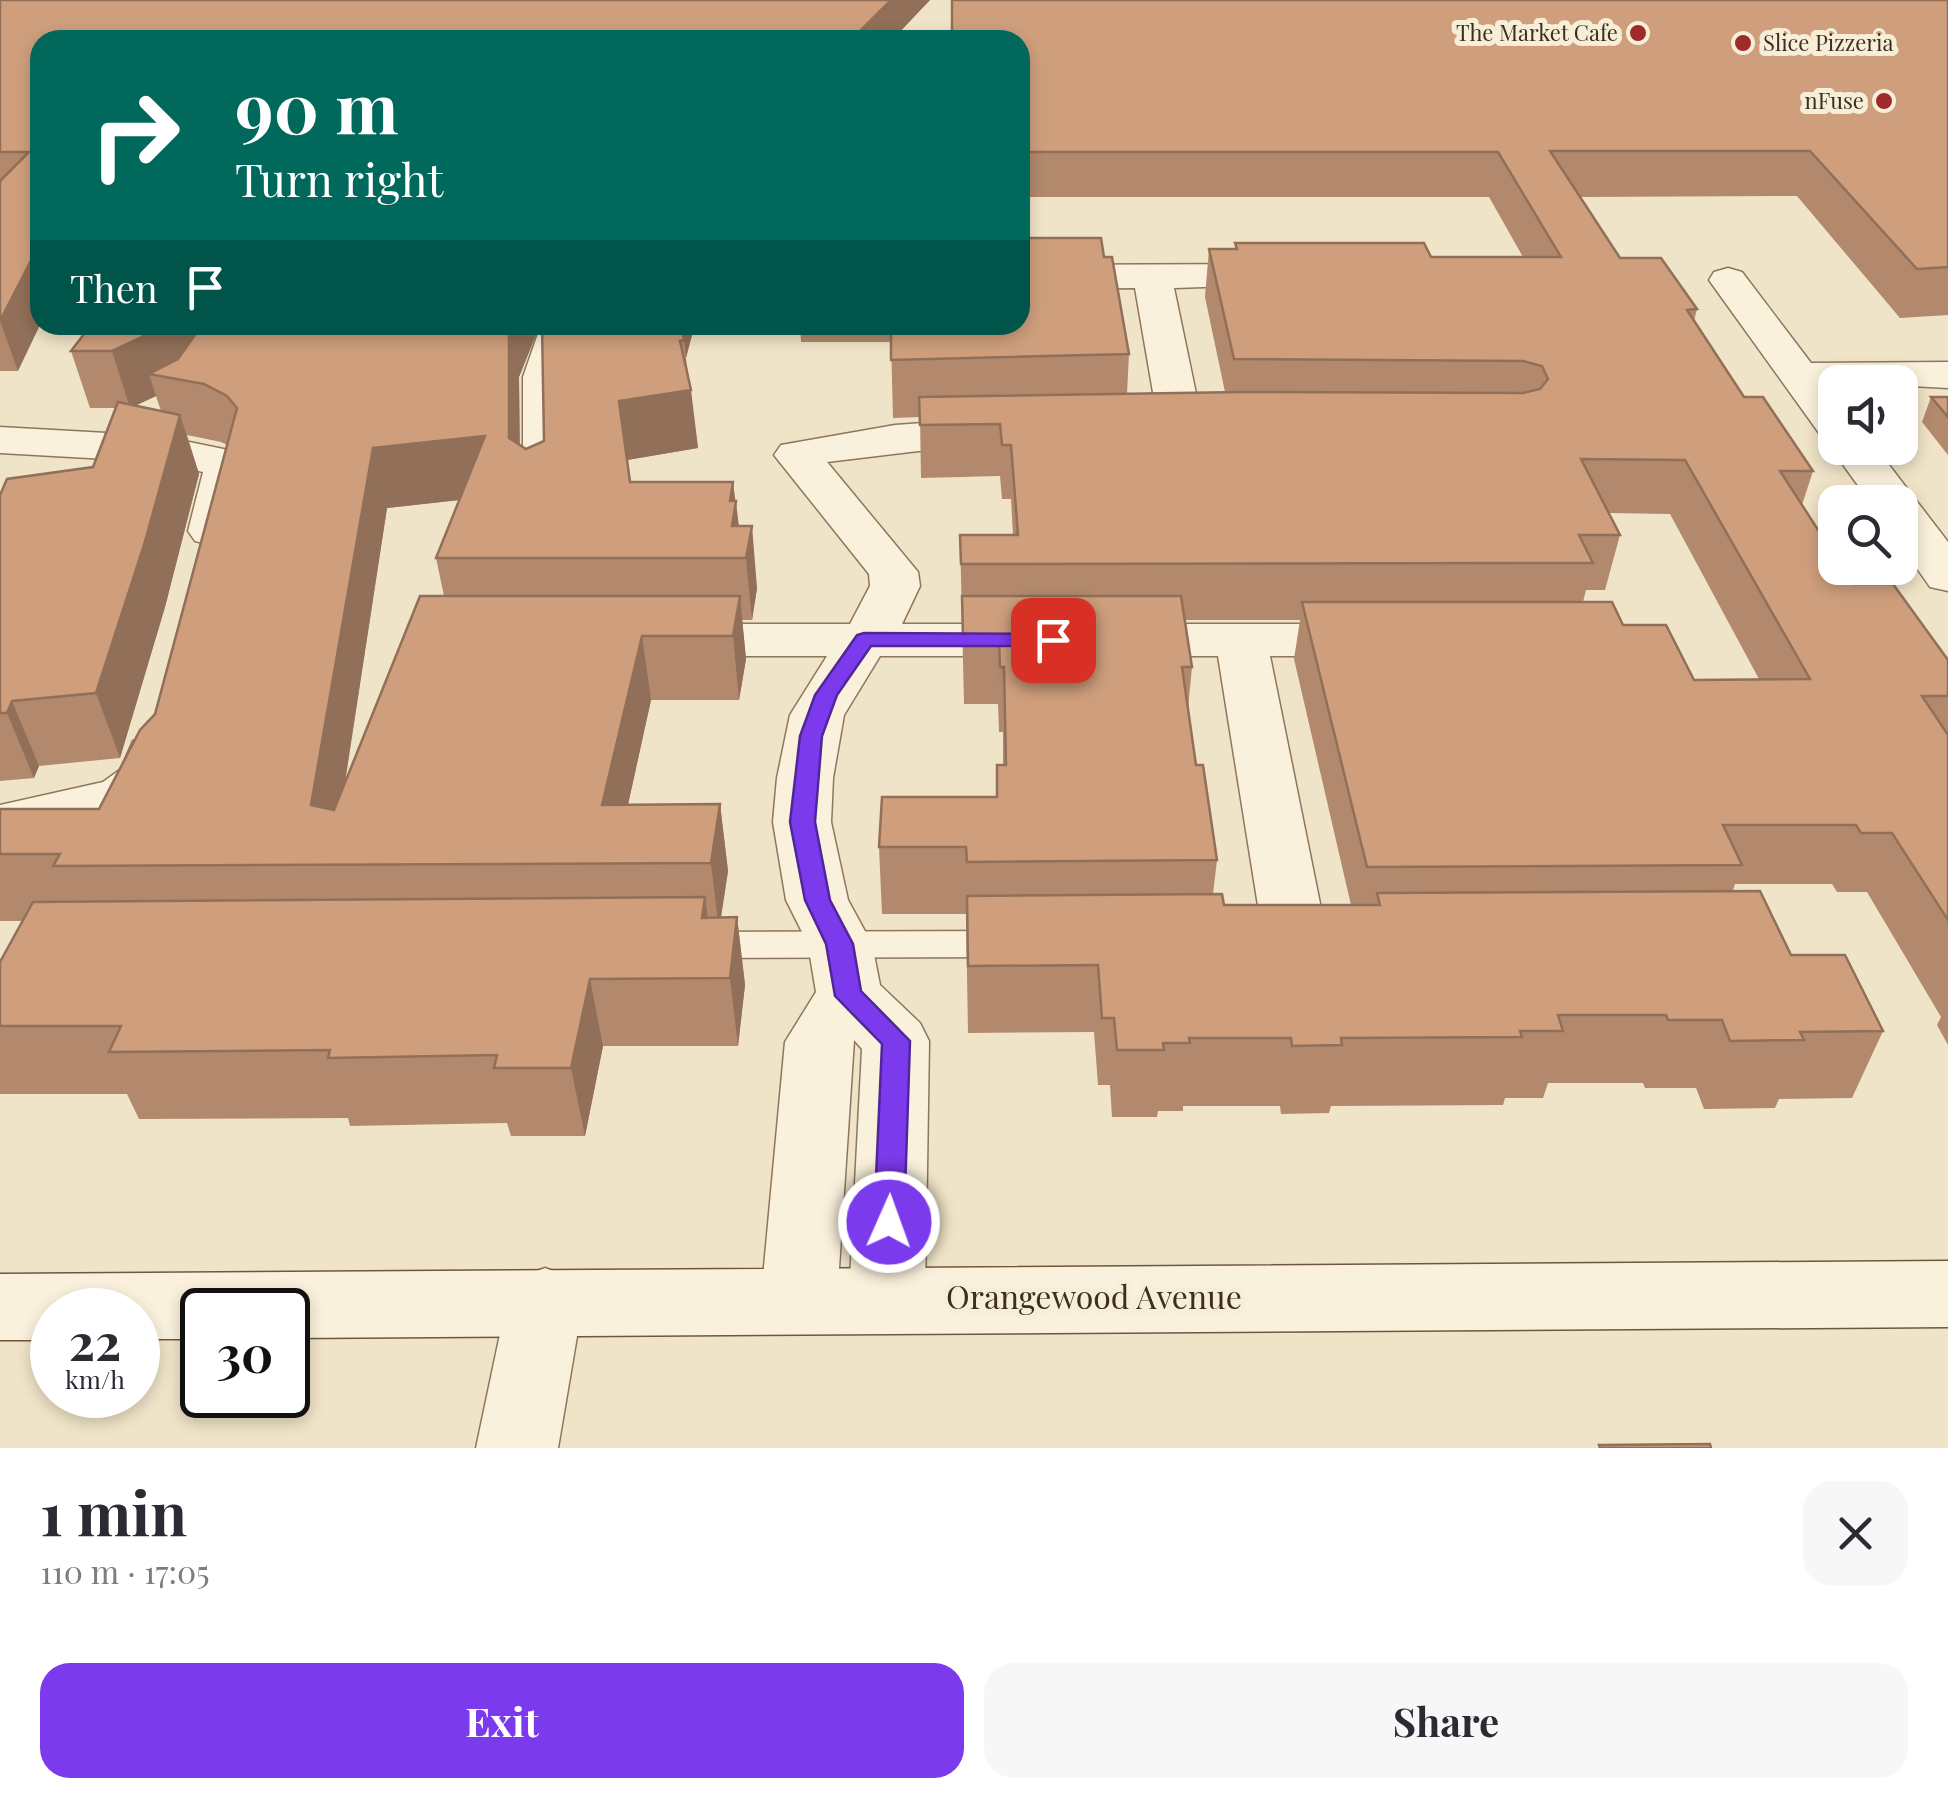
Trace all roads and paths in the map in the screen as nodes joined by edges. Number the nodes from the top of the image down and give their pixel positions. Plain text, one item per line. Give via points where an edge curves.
1 (1152, 276) junction
2 (1328, 276) edge
3 (1030, 277) edge
4 (1728, 280) dead end
5 (550, 335) edge
6 (1948, 374) edge
7 (1799, 376) junction
8 (1818, 401) edge
9 (162, 414) edge
10 (1180, 428) edge
11 (1030, 430) edge
12 (0, 440) edge
13 (99, 445) junction
14 (1866, 465) edge
15 (1881, 485) edge
16 (538, 498) edge
17 (1918, 535) edge
18 (202, 574) edge
19 (1948, 576) edge
20 (614, 640) edge
21 (864, 640) junction
22 (1241, 640) junction
23 (1418, 640) edge
24 (168, 702) edge
25 (0, 825) edge
26 (1296, 943) edge
27 (1038, 944) edge
28 (660, 946) edge
29 (844, 970) junction
30 (1948, 1294) edge
31 (798, 1299) junction
32 (887, 1299) junction
33 (546, 1301) junction
34 (0, 1308) edge
35 (517, 1448) edge

1 - 2 street
1 - 3 street
1 - 10 street
4 - 7 street
5 - 16 lane via 535,377
6 - 7 street
7 - 8 street
9 - 13 street
11 - 21 street via 912,433 798,455 893,572 892,599
12 - 13 street
13 - 18 street via 198,454 227,466
14 - 15 street
17 - 19 street
20 - 21 street
21 - 22 street
21 - 29 street via 817,715 804,778 806,856
22 - 23 street
22 - 26 street
24 - 25 street via 146,778 121,798
27 - 29 lane
28 - 29 lane
29 - 31 street via 818,1042
29 - 32 street via 896,1041
30 - 32 street, Orangewood Avenue
31 - 32 street, Orangewood Avenue
31 - 33 street, Orangewood Avenue
33 - 34 street, Orangewood Avenue
33 - 35 street

